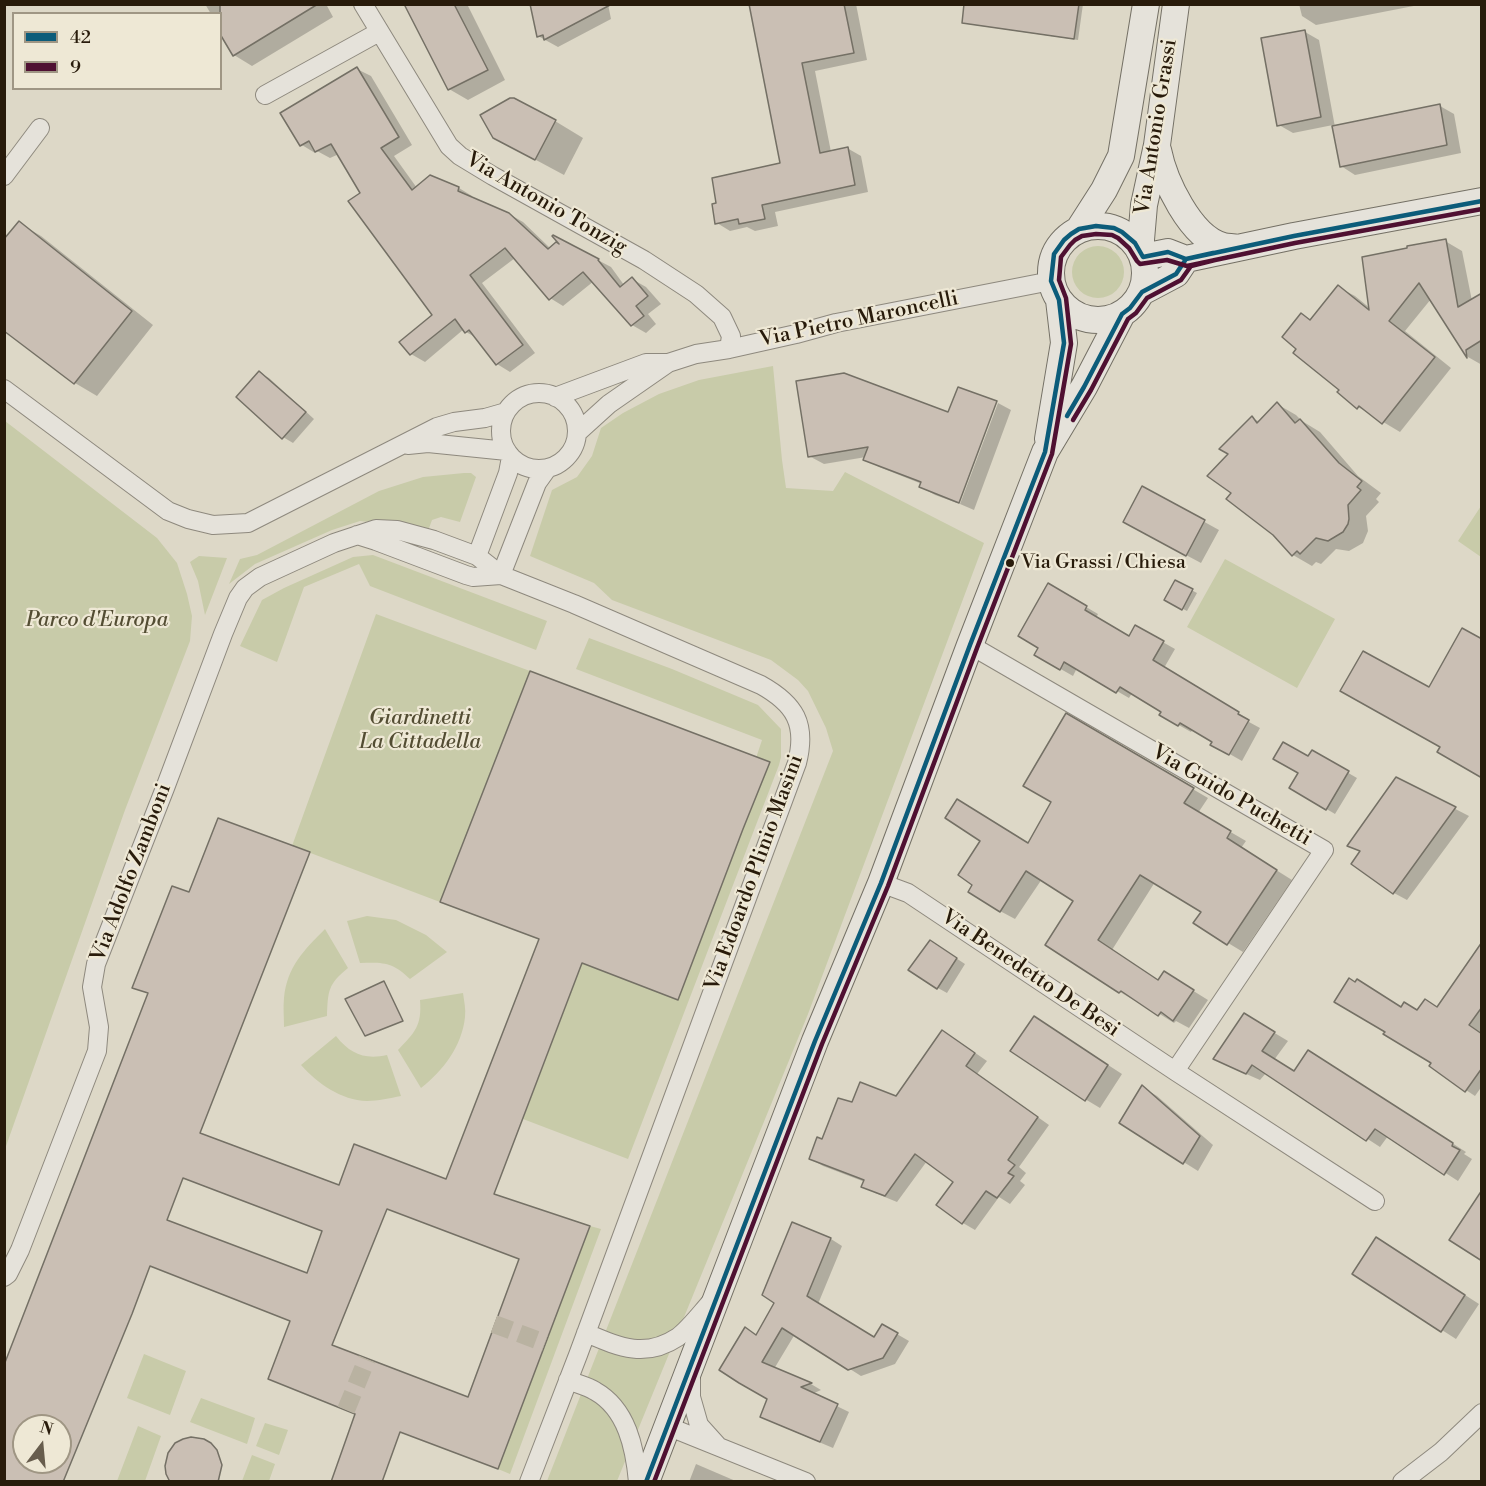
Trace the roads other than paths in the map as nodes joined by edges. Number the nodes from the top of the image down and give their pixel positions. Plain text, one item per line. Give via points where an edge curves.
1 (363, 4) edge
2 (1146, 4) edge
3 (1176, 4) edge
4 (379, 32) junction
5 (265, 94) dead end
6 (40, 128) dead end
7 (1157, 145) junction
8 (4, 176) edge
9 (1482, 201) edge
10 (1079, 229) junction
11 (1237, 248) junction
12 (1142, 254) junction
13 (1186, 259) junction
14 (1055, 291) junction
15 (1142, 292) junction
16 (1122, 314) junction
17 (729, 348) junction
18 (668, 363) junction
19 (4, 389) edge
20 (555, 397) junction
21 (506, 412) junction
22 (577, 433) junction
23 (404, 445) junction
24 (1046, 452) junction
25 (509, 454) junction
26 (547, 469) junction
27 (357, 536) junction
28 (477, 556) junction
29 (501, 575) junction
30 (970, 645) junction
31 (881, 883) junction
32 (1175, 1071) junction
33 (1375, 1201) dead end
34 (4, 1277) edge
35 (718, 1295) junction
36 (586, 1333) junction
37 (691, 1363) junction
38 (568, 1380) junction
39 (1482, 1413) edge
40 (667, 1426) junction
41 (720, 1448) junction
42 (529, 1482) edge
43 (638, 1482) edge
44 (646, 1482) edge
45 (806, 1482) edge
46 (1402, 1482) edge

1 - 4 street, Via Antonio Tonzig
2 - 10 street, Via Antonio Grassi via 1121,156
3 - 7 street, Via Antonio Grassi
4 - 5 street
4 - 17 street, Via Antonio Tonzig via 454,151 696,294 722,317 731,336
6 - 8 street
7 - 11 street via 1169,184 1191,221 1221,246
7 - 12 street, Via Antonio Grassi via 1144,205
9 - 11 street
10 - 12 street via 1114,228 1129,237
10 - 14 street via 1059,246 1052,263
11 - 13 street
12 - 13 street via 1168,252
12 - 15 street via 1146,275
13 - 15 street via 1176,274
14 - 16 street via 1072,312 1088,320 1106,320
14 - 17 street, Via Pietro Maroncelli via 836,322
14 - 24 street via 1065,343
15 - 16 street
16 - 24 street
17 - 18 street, Via Pietro Maroncelli
18 - 20 street, Via Pietro Maroncelli via 646,363
18 - 22 street, Via Pietro Maroncelli via 626,391
19 - 23 street via 168,511 213,525 248,523
20 - 21 street via 527,395
20 - 22 street via 571,411
21 - 23 street via 437,427
21 - 25 street via 501,432
22 - 26 street via 568,456
23 - 25 street via 428,443
24 - 30 street
25 - 26 street via 527,468
25 - 28 street via 508,473
26 - 29 street via 537,483
27 - 28 street, Via Adolfo Zamboni via 376,529 397,530
27 - 29 street via 473,577
27 - 34 street, Via Adolfo Zamboni via 260,577 238,598 96,964 92,987 99,1027 97,1051 20,1250
28 - 29 street, Via Edoardo Plinio Masini
29 - 36 street, Via Edoardo Plinio Masini via 761,685 793,710 801,731 797,763
30 - 31 street
30 - 32 street, Via Guido Puchetti via 1324,850
31 - 32 street, Via Benedetto De Besi via 908,892
31 - 35 street via 815,1041
32 - 33 street, Via Benedetto De Besi
35 - 36 street via 680,1336 660,1346 619,1347
35 - 37 street
36 - 38 street, Via Edoardo Plinio Masini
37 - 40 street
37 - 41 street via 691,1397 699,1425
38 - 42 street, Via Edoardo Plinio Masini
38 - 43 street via 613,1404 626,1424
39 - 46 street
40 - 41 street
40 - 44 street
41 - 45 street

